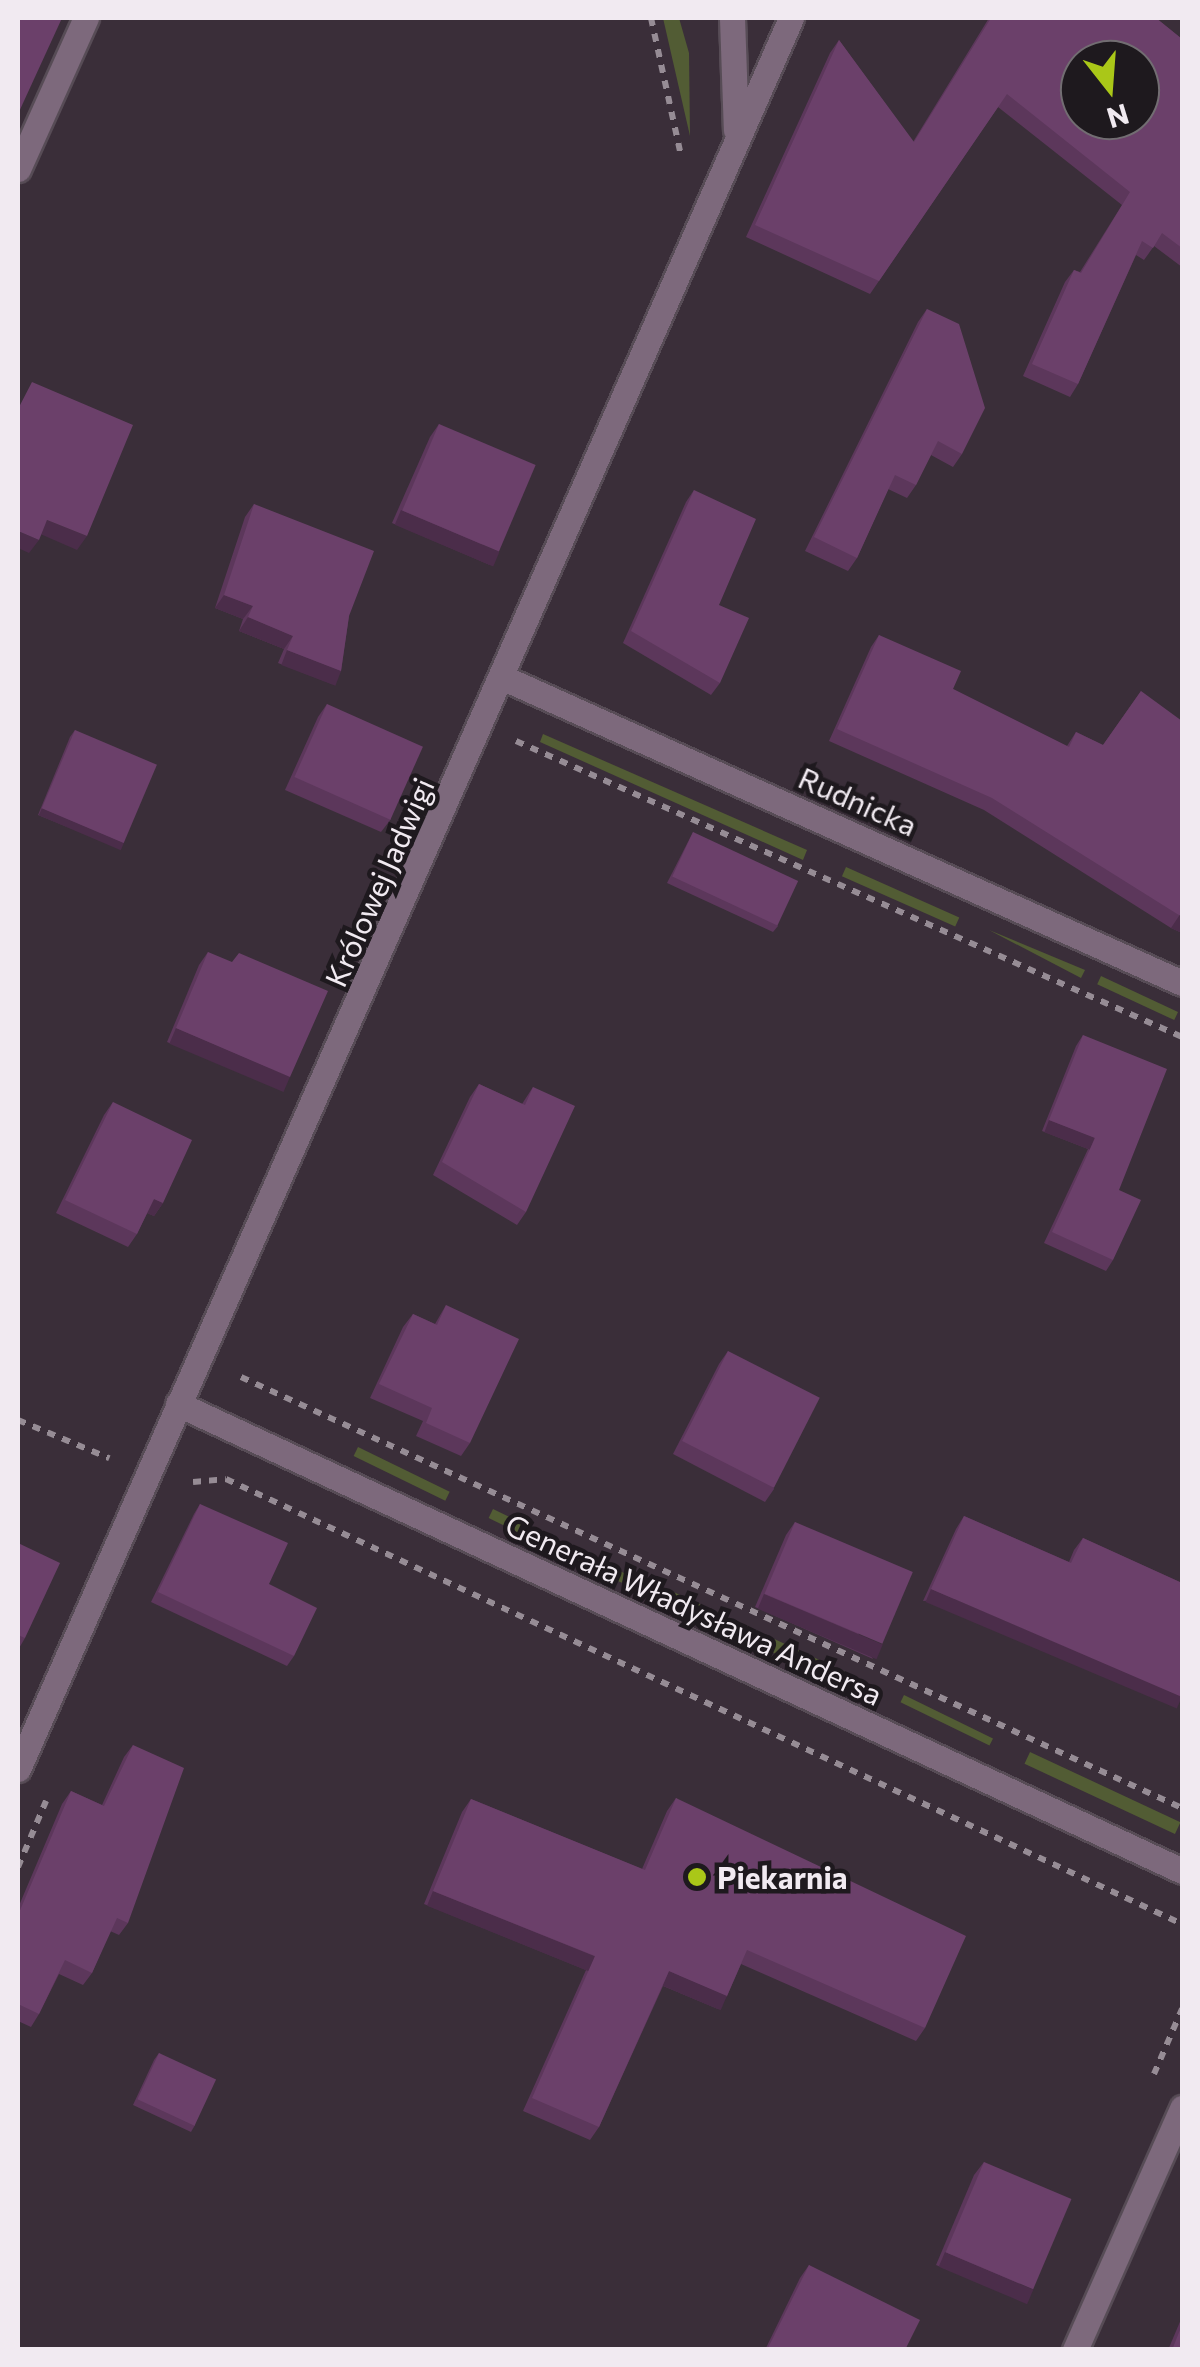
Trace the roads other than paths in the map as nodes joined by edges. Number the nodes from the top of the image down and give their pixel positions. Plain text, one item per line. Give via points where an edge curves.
1 (86, 18) edge
2 (732, 18) edge
3 (791, 18) edge
4 (736, 140) junction
5 (18, 169) edge
6 (506, 679) junction
7 (1182, 983) edge
8 (178, 1404) junction
9 (18, 1769) edge
10 (1182, 1871) edge
11 (1182, 2108) edge
12 (1076, 2350) edge

1 - 5 street
2 - 4 street
3 - 4 street, Królowej Jadwigi
4 - 6 street, Królowej Jadwigi
6 - 7 street, Rudnicka
6 - 8 street, Królowej Jadwigi
8 - 9 street, Królowej Jadwigi
8 - 10 street, Generała Władysława Andersa
11 - 12 street

